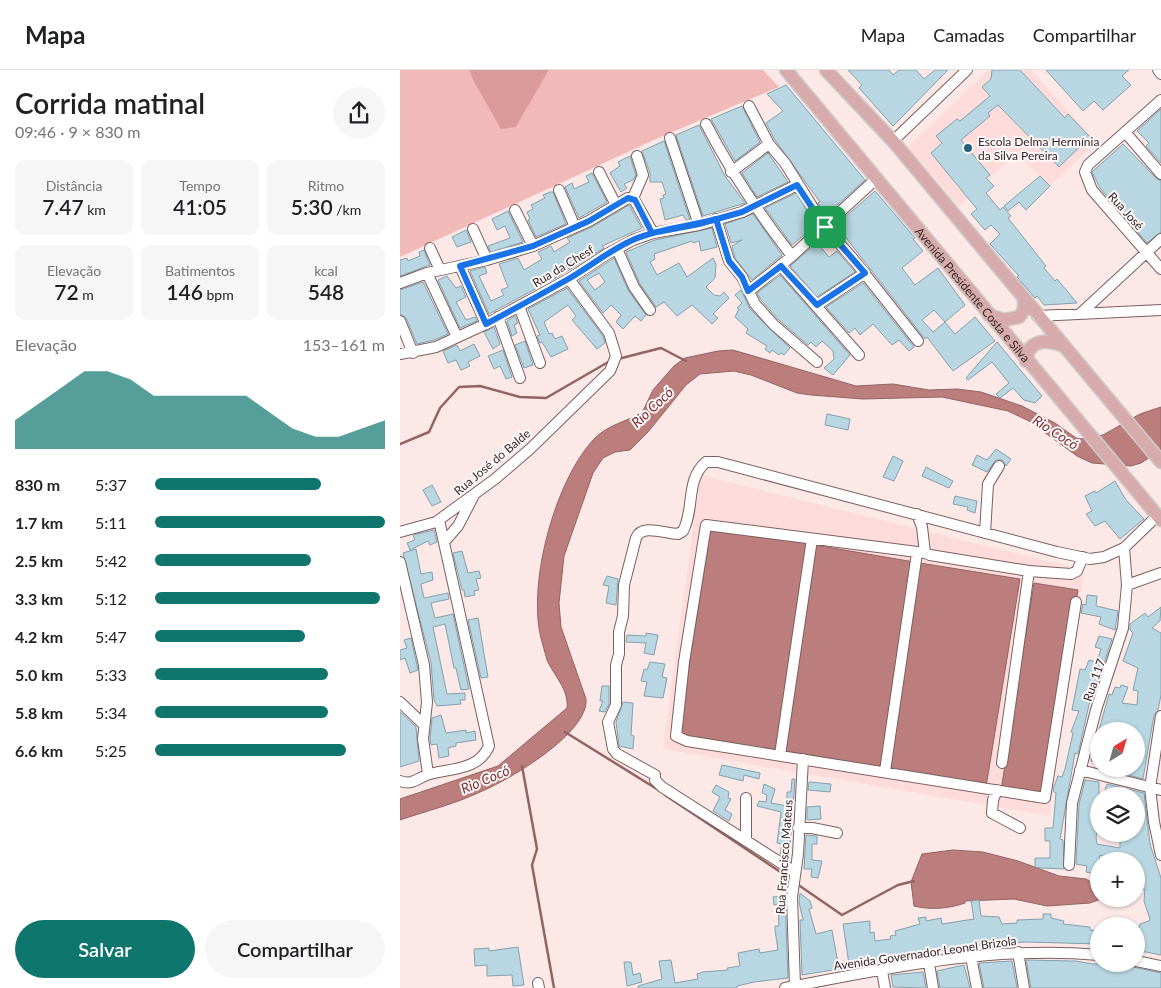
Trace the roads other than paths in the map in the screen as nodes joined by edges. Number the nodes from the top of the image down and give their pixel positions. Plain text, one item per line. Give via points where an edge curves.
1 (786, 70) edge
2 (826, 70) edge
3 (967, 70) edge
4 (1158, 70) edge
5 (1161, 74) edge
6 (1161, 100) edge
7 (749, 106) dead end
8 (706, 124) dead end
9 (1125, 132) junction
10 (670, 138) dead end
11 (893, 141) junction
12 (769, 144) junction
13 (637, 156) dead end
14 (599, 172) dead end
15 (731, 172) junction
16 (1161, 174) edge
17 (876, 179) junction
18 (797, 185) junction
19 (558, 190) dead end
20 (632, 198) junction
21 (616, 204) junction
22 (753, 206) junction
23 (515, 210) dead end
24 (716, 219) junction
25 (699, 224) junction
26 (575, 227) junction
27 (825, 227) junction
28 (473, 229) dead end
29 (652, 233) junction
30 (1161, 239) edge
31 (533, 246) junction
32 (430, 248) dead end
33 (617, 249) junction
34 (1147, 253) junction
35 (792, 256) junction
36 (487, 260) junction
37 (460, 266) junction
38 (781, 266) junction
39 (1161, 269) edge
40 (440, 270) junction
41 (428, 273) junction
42 (865, 273) junction
43 (569, 279) junction
44 (400, 283) edge
45 (748, 291) junction
46 (1024, 300) junction
47 (817, 305) junction
48 (518, 306) junction
49 (650, 310) dead end
50 (1161, 310) edge
51 (1080, 314) junction
52 (989, 315) junction
53 (1037, 316) junction
54 (498, 317) junction
55 (400, 321) edge
56 (486, 324) junction
57 (457, 337) junction
58 (918, 341) dead end
59 (1061, 345) junction
60 (413, 353) junction
61 (400, 354) edge
62 (859, 355) dead end
63 (1026, 361) junction
64 (817, 362) dead end
65 (540, 363) dead end
66 (520, 378) dead end
67 (1161, 462) edge
68 (999, 466) dead end
69 (474, 493) junction
70 (917, 514) junction
71 (1159, 518) edge
72 (439, 520) junction
73 (400, 532) edge
74 (985, 533) junction
75 (812, 539) junction
76 (444, 542) junction
77 (1124, 548) junction
78 (921, 553) junction
79 (1083, 557) junction
80 (400, 562) edge
81 (1029, 571) junction
82 (1161, 573) edge
83 (1127, 585) junction
84 (1076, 602) dead end
85 (400, 702) edge
86 (1161, 716) edge
87 (423, 724) junction
88 (780, 754) junction
89 (803, 759) junction
90 (1002, 763) dead end
91 (1080, 770) junction
92 (885, 771) junction
93 (428, 774) junction
94 (400, 781) edge
95 (1150, 788) junction
96 (997, 790) junction
97 (1161, 790) edge
98 (746, 798) dead end
99 (798, 828) junction
100 (1020, 828) dead end
101 (836, 833) dead end
102 (746, 842) junction
103 (1161, 855) edge
104 (1068, 865) dead end
105 (795, 872) junction
106 (1018, 952) junction
107 (1090, 955) edge
108 (971, 957) junction
109 (929, 963) junction
110 (1145, 963) edge
111 (1161, 966) edge
112 (882, 970) junction
113 (790, 987) edge
114 (885, 988) edge
115 (933, 988) edge
116 (977, 988) edge
117 (1024, 988) edge

1 - 17 main road, Avenida Presidente Costa e Silva
2 - 11 main road
3 - 11 street
4 - 5 street
6 - 9 street
7 - 12 street
8 - 15 street
9 - 16 street
9 - 34 street, Rua José via 1088,165 1085,177 1092,190
10 - 25 street
11 - 46 main road
12 - 15 street
12 - 18 street
13 - 20 street via 643,175
14 - 21 street
15 - 22 street
17 - 27 street
17 - 52 main road, Avenida Presidente Costa e Silva
18 - 22 street, Rua da Chesf
18 - 27 street
19 - 26 street
20 - 21 street
20 - 29 street
21 - 26 street
22 - 24 street, Rua da Chesf
22 - 35 street
23 - 31 street
24 - 25 street, Rua da Chesf
24 - 45 street via 729,261
25 - 29 street, Rua da Chesf
26 - 31 street
27 - 35 street
27 - 42 street
28 - 36 street
29 - 33 street, Rua da Chesf
30 - 34 street
31 - 36 street
32 - 40 street
33 - 43 street, Rua da Chesf
33 - 49 street via 634,287
34 - 39 street, Rua José
34 - 51 street
35 - 38 street
36 - 37 street
37 - 40 street
37 - 56 street
38 - 45 street
38 - 47 street
40 - 41 street
41 - 44 street
41 - 57 street
42 - 47 street
42 - 58 street
43 - 48 street, Rua da Chesf
43 - 69 street, Rua José do Balde via 609,333 616,356 610,371 530,449
45 - 64 street via 762,314
46 - 52 main road via 1024,310 1018,318 1004,320
46 - 53 main road
47 - 62 street
48 - 54 street, Rua da Chesf
48 - 65 street
50 - 51 street
51 - 53 street
52 - 63 main road, Avenida Presidente Costa e Silva
53 - 59 main road
54 - 56 street, Rua da Chesf
54 - 66 street
55 - 60 street
56 - 57 street, Rua da Chesf
57 - 60 street, Rua da Chesf
59 - 63 main road via 1037,342 1028,351
59 - 67 main road
60 - 61 street, Rua da Chesf
63 - 71 main road, Avenida Presidente Costa e Silva
68 - 74 street via 988,484
69 - 72 street, Rua José do Balde
69 - 76 street via 458,526
70 - 74 street
70 - 78 street via 922,527
70 - 102 street via 718,462 706,462 693,482 683,531 678,534 645,530 638,533 624,585 616,665 616,705 608,722 613,749 655,775 655,780 662,787
71 - 77 street
72 - 73 street, Rua José do Balde
72 - 76 street
74 - 79 street
75 - 78 street
75 - 88 street
75 - 88 street via 709,523 700,551 676,736
76 - 93 street via 488,746 485,754 475,762 451,771
77 - 79 street via 1104,557
77 - 83 street, Rua 117
78 - 81 street
78 - 92 street
79 - 81 street via 1075,574
80 - 87 street via 424,665 427,702
81 - 90 street
82 - 83 street
83 - 91 street, Rua 117 via 1119,643
84 - 96 street via 1046,796
85 - 87 street
86 - 95 street
87 - 93 street
88 - 89 street
89 - 92 street
89 - 99 street, Rua Francisco Mateus
91 - 95 street
91 - 104 street, Rua 117 via 1070,816
92 - 96 street
93 - 94 street via 415,782
95 - 97 street
95 - 103 street
96 - 100 street via 992,813
98 - 102 street
99 - 101 street
99 - 105 street, Rua Francisco Mateus
102 - 105 street
105 - 113 street, Rua Francisco Mateus
106 - 107 street, Avenida Governador Leonel Brizola
106 - 108 street, Avenida Governador Leonel Brizola
106 - 117 street
108 - 109 street, Avenida Governador Leonel Brizola
108 - 116 street
109 - 112 street, Avenida Governador Leonel Brizola
109 - 115 street
110 - 111 street
112 - 113 street, Avenida Governador Leonel Brizola
112 - 114 street

